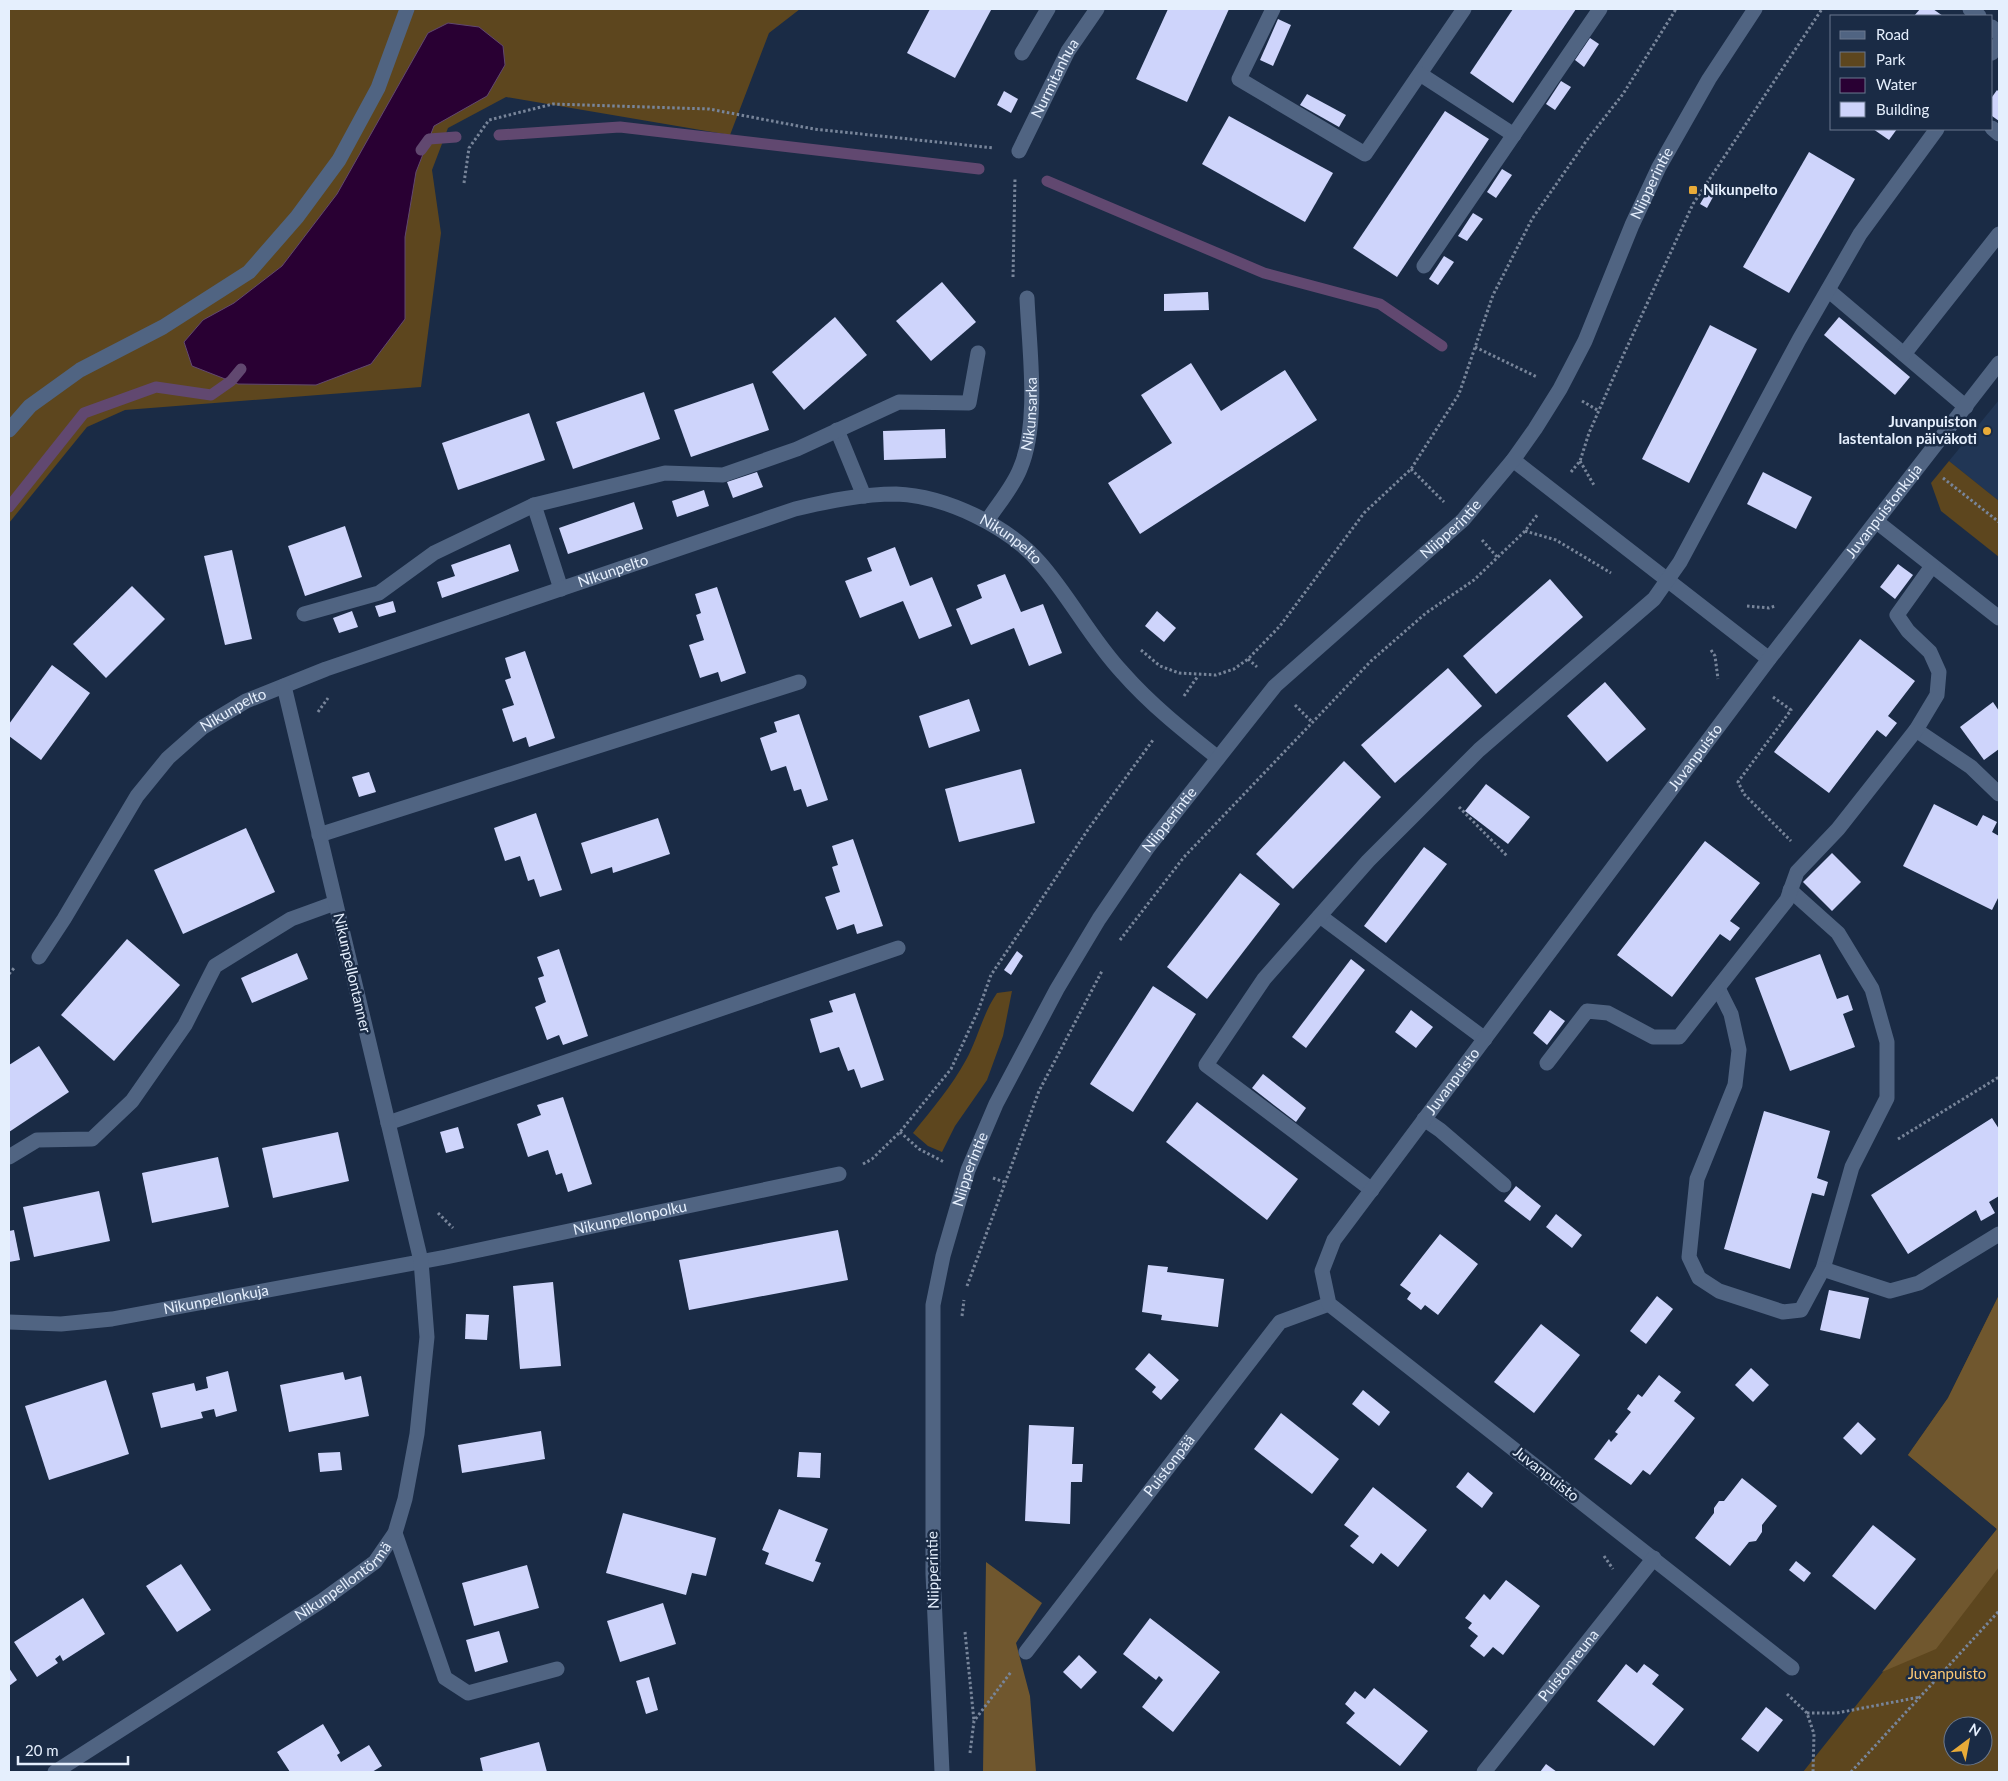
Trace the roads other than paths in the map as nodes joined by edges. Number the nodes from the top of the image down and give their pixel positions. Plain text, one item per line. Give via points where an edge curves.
1 (407, 9) edge
2 (1048, 9) edge
3 (1097, 9) edge
4 (1273, 9) edge
5 (1464, 9) edge
6 (1600, 9) edge
7 (1754, 9) edge
8 (1022, 53) dead end
9 (1420, 74) junction
10 (1936, 130) edge
11 (1514, 136) junction
12 (1019, 150) road end
13 (1999, 234) edge
14 (1424, 266) dead end
15 (1828, 290) junction
16 (1027, 298) road end
17 (978, 354) dead end
18 (1904, 354) junction
19 (1999, 363) edge
20 (1966, 407) junction
21 (9, 430) edge
22 (837, 430) junction
23 (1513, 460) junction
24 (864, 496) junction
25 (534, 505) junction
26 (988, 521) junction
27 (1877, 522) junction
28 (1932, 566) junction
29 (1667, 582) junction
30 (560, 589) junction
31 (304, 614) dead end
32 (1999, 618) edge
33 (1769, 660) junction
34 (799, 682) dead end
35 (284, 686) junction
36 (1916, 730) junction
37 (1218, 758) junction
38 (1999, 794) edge
39 (319, 835) junction
40 (1790, 890) junction
41 (335, 903) junction
42 (1320, 916) junction
43 (898, 948) dead end
44 (39, 957) dead end
45 (1718, 988) junction
46 (1485, 1039) junction
47 (1547, 1063) dead end
48 (1424, 1119) junction
49 (388, 1123) junction
50 (9, 1158) edge
51 (839, 1174) road end
52 (1504, 1185) dead end
53 (1372, 1190) junction
54 (1999, 1234) edge
55 (421, 1261) junction
56 (1823, 1269) junction
57 (1329, 1304) junction
58 (9, 1322) edge
59 (396, 1532) junction
60 (1654, 1558) junction
61 (1026, 1652) road end
62 (1792, 1668) dead end
63 (557, 1669) dead end
64 (55, 1772) edge
65 (942, 1772) edge
66 (1484, 1772) edge

1 - 21 street via 378,88 339,160 298,218 249,272 163,326 80,370 30,406
2 - 8 street
3 - 12 street, Nurmitanhua via 1068,51
4 - 9 street via 1239,79 1365,154
5 - 9 street
6 - 11 street
7 - 23 street, Niipperintie via 1709,79 1660,168 1632,225 1585,341 1560,389
9 - 11 street
10 - 15 street via 1860,234
11 - 14 street
13 - 18 street
15 - 18 street
15 - 29 street
16 - 26 street, Nikunsarka via 1031,413 1026,446 1020,470
17 - 22 street via 970,403 899,402
18 - 20 street
19 - 20 street, Juvanpuistonkuja
20 - 27 street, Juvanpuistonkuja
22 - 24 street
22 - 25 street via 723,475 665,473
23 - 29 street
23 - 37 street, Niipperintie via 1463,520 1275,686
24 - 26 street, Nikunpelto via 898,494 948,504
24 - 30 street, Nikunpelto via 795,509
25 - 30 street
25 - 31 street via 434,553 379,593
26 - 37 street, Nikunpelto via 1018,540 1040,563 1121,671 1168,719
27 - 28 street
27 - 33 street, Juvanpuistonkuja
28 - 32 street
28 - 36 street via 1897,615 1930,652 1939,672 1937,695
29 - 33 street
29 - 42 street via 1654,599 1479,750 1368,861
30 - 35 street, Nikunpelto
33 - 46 street, Juvanpuisto
34 - 39 street
35 - 39 street, Nikunpellontanner
35 - 44 street, Nikunpelto via 246,701 203,727 168,758 137,796
36 - 38 street via 1971,767
36 - 40 street via 1838,829 1797,872
37 - 65 street, Niipperintie via 1148,847 1056,989 996,1104 976,1150 943,1256 933,1305 933,1574
39 - 41 street, Nikunpellontanner
40 - 45 street via 1786,900
40 - 56 street via 1838,933 1872,989 1887,1042 1887,1098 1852,1166
41 - 49 street, Nikunpellontanner
41 - 50 street via 291,919 215,966 185,1025 132,1101 92,1139 36,1140
42 - 46 street
42 - 53 street via 1264,979 1206,1065
43 - 49 street
45 - 47 street via 1679,1037 1653,1037 1608,1013 1587,1011
45 - 56 street via 1731,1014 1738,1050 1737,1068 1735,1085 1697,1179 1689,1257 1699,1278 1718,1291 1784,1312 1802,1310
46 - 48 street, Juvanpuisto
48 - 52 street
48 - 53 street, Juvanpuisto
49 - 55 street, Nikunpellontanner
51 - 55 street, Nikunpellonpolku
53 - 57 street, Juvanpuisto via 1334,1240 1322,1271
54 - 56 street via 1919,1283 1890,1291
55 - 58 street, Nikunpellonkuja via 112,1318 62,1324
55 - 59 street, Nikunpellontörmä via 426,1347 418,1434
57 - 60 street, Juvanpuisto
57 - 61 street, Puistonpää via 1280,1322
59 - 63 street via 445,1678 468,1692
59 - 64 street, Nikunpellontörmä via 375,1562 323,1600
60 - 62 street, Juvanpuisto
60 - 66 street, Puistonreuna

